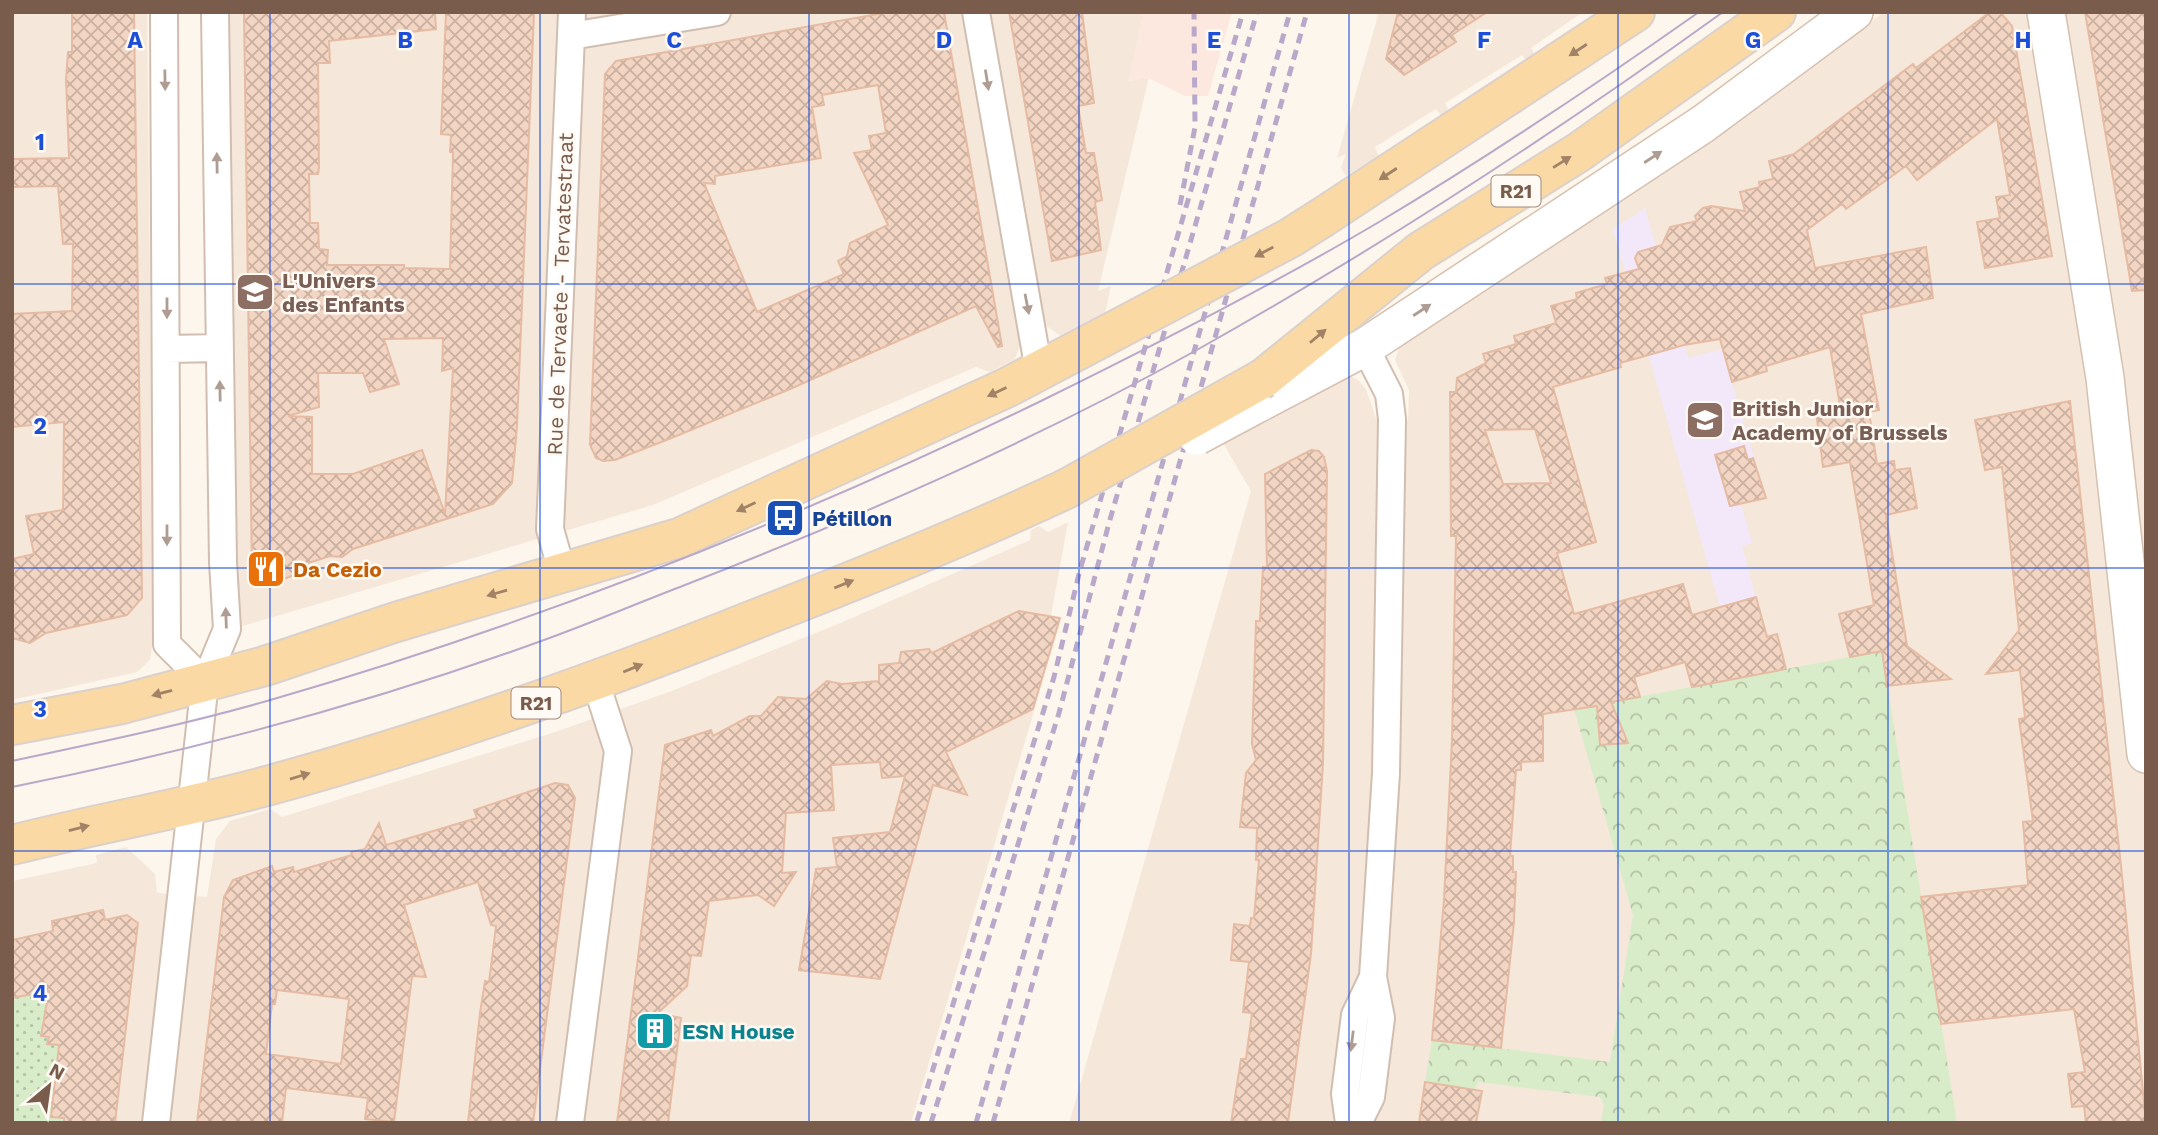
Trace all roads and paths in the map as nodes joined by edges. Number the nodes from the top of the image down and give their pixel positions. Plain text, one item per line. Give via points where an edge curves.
1 (164, 12) edge
2 (215, 12) edge
3 (717, 12) edge
4 (976, 12) edge
5 (1635, 12) edge
6 (1776, 12) edge
7 (1854, 12) edge
8 (2046, 12) edge
9 (572, 24) edge
10 (1365, 347) junction
11 (219, 348) junction
12 (167, 349) junction
13 (1039, 371) junction
14 (1259, 393) junction
15 (563, 575) junction
16 (205, 682) junction
17 (596, 683) junction
18 (12, 725) edge
19 (2146, 754) edge
20 (190, 803) junction
21 (12, 845) edge
22 (1373, 978) junction
23 (156, 1123) edge
24 (570, 1123) edge
25 (1349, 1123) edge
26 (1357, 1123) edge

1 -> 12 street
11 -> 2 street
3 - 9 street
4 -> 13 street
5 -> 13 main road, bridge via 1290,238
14 -> 6 main road, R21 via 1421,251 1579,152
10 -> 7 street via 1703,124
8 - 19 street via 2105,379
9 - 15 street, Rue de Tervaete - Tervatestraat via 550,530
10 - 14 street
10 - 22 street via 1389,394 1392,419 1386,773
11 - 12 street
16 -> 11 street via 227,629
12 -> 16 street via 167,644
13 -> 15 main road via 679,538
17 -> 14 main road, R21, bridge via 1053,495
15 -> 16 main road
16 -> 18 main road
16 - 20 street
20 -> 17 main road, R21 via 465,727
17 - 24 street via 618,751
21 -> 20 main road, R21
20 - 23 street
22 -> 25 street via 1355,1015 1345,1094
22 - 26 street via 1381,1018 1371,1097

